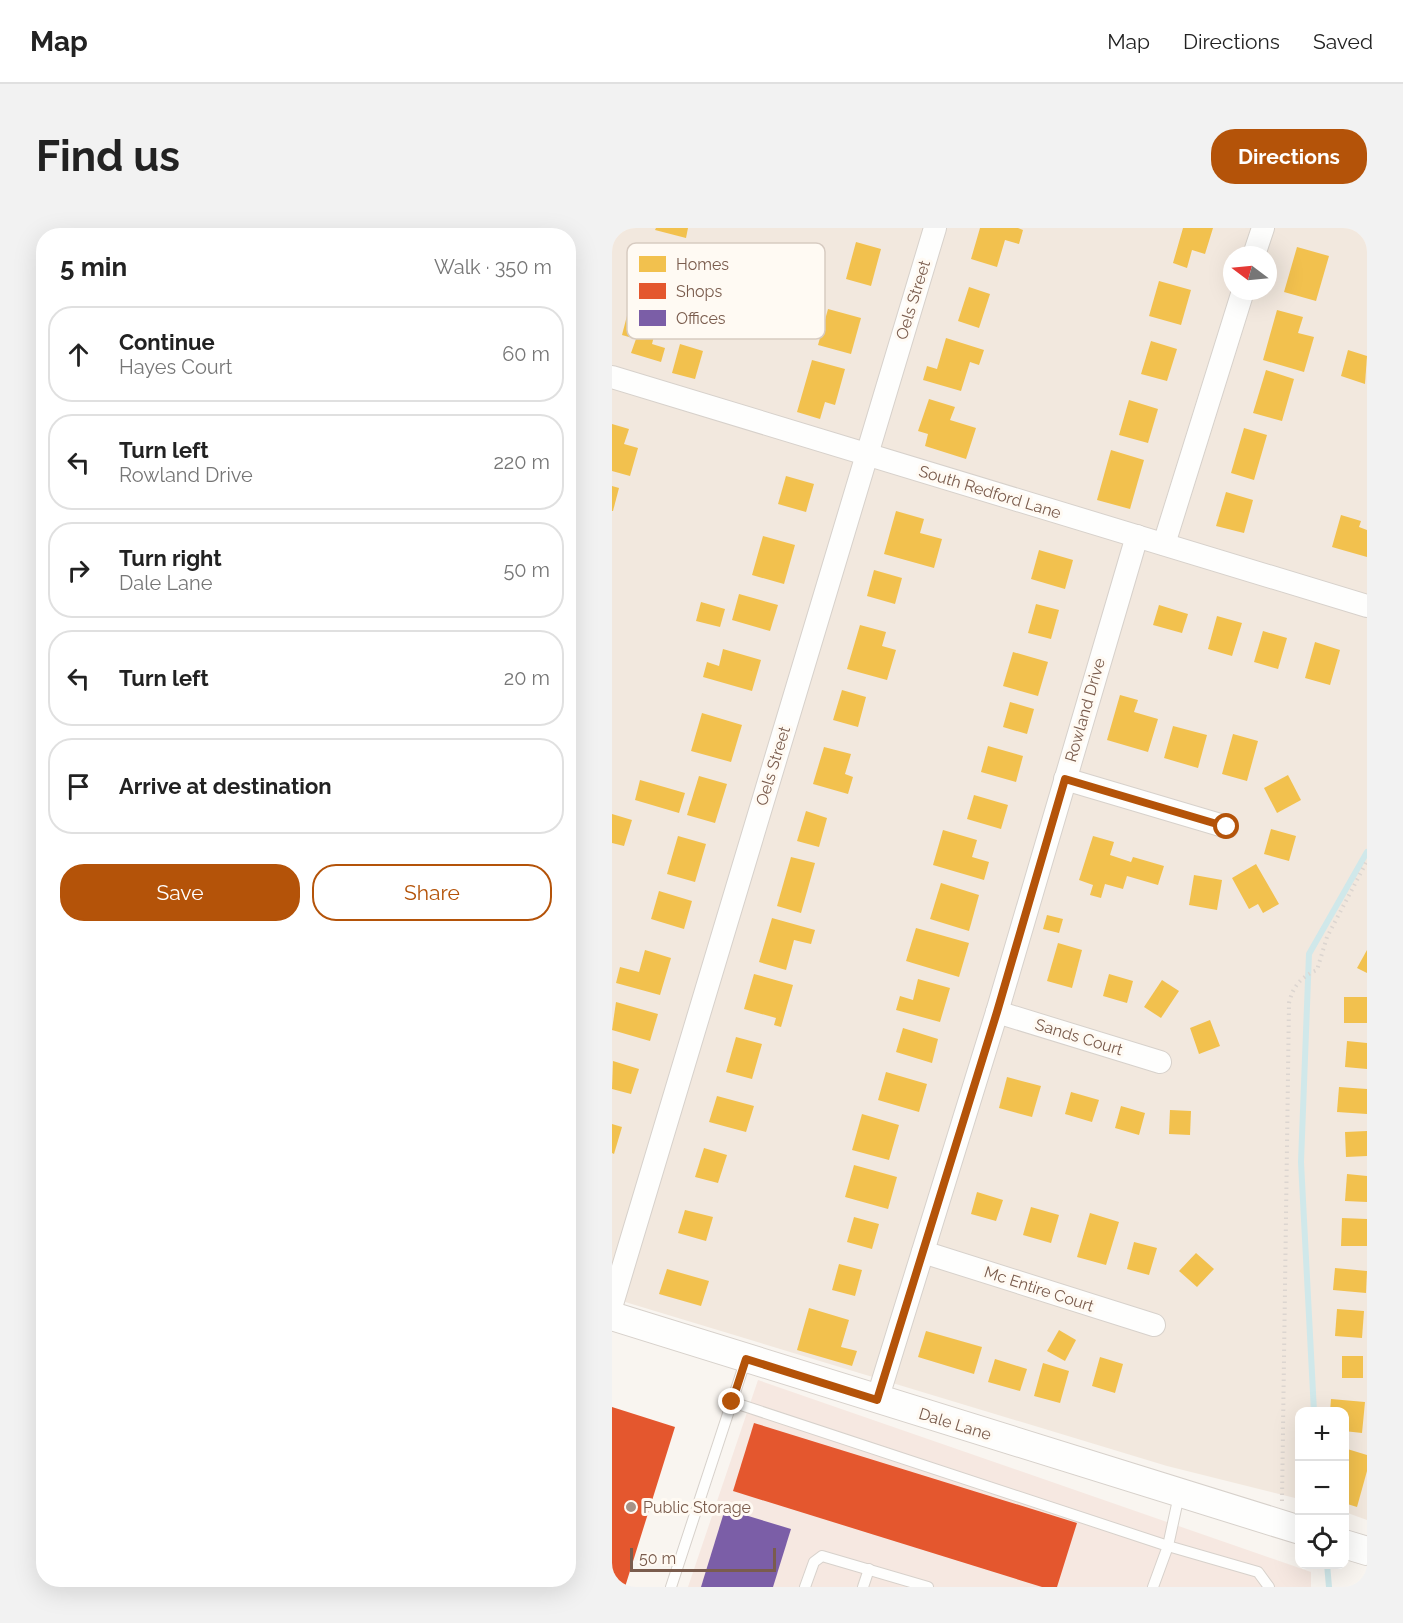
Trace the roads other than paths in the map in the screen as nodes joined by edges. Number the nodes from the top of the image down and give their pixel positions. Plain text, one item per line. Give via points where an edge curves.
1 (935, 228) edge
2 (1263, 228) edge
3 (1257, 246) edge
4 (1240, 300) edge
5 (612, 377) edge
6 (866, 454) junction
7 (1137, 536) junction
8 (1164, 544) junction
9 (1367, 606) edge
10 (1065, 779) junction
11 (1227, 827) dead end
12 (997, 1012) junction
13 (1160, 1062) dead end
14 (923, 1252) junction
15 (612, 1304) edge
16 (612, 1316) edge
17 (1154, 1325) dead end
18 (746, 1359) junction
19 (877, 1400) junction
20 (732, 1402) junction
21 (1179, 1493) junction
22 (1291, 1520) edge
23 (1168, 1546) junction
24 (1349, 1546) edge
25 (1367, 1551) edge
26 (869, 1569) junction
27 (922, 1586) edge
28 (671, 1587) edge
29 (805, 1587) edge
30 (863, 1587) edge
31 (1153, 1587) edge
32 (1269, 1587) edge

1 - 6 street, Oels Street
2 - 3 street
4 - 8 street
5 - 6 street, South Redford Lane
6 - 7 street, South Redford Lane
6 - 15 street, Oels Street
7 - 8 street, South Redford Lane
7 - 10 street, Rowland Drive
8 - 9 street, South Redford Lane
10 - 11 street
10 - 12 street, Rowland Drive
12 - 13 street, Sands Court
12 - 14 street, Rowland Drive
14 - 17 street, Mc Entire Court
14 - 19 street, Rowland Drive
16 - 18 street, Dale Lane
18 - 19 street, Dale Lane
18 - 20 lane
19 - 21 street, Dale Lane
20 - 23 lane
20 - 28 lane
21 - 22 street, Dale Lane
21 - 23 lane
23 - 31 lane
23 - 32 lane via 1258,1572
24 - 25 street
26 - 27 lane
26 - 29 lane via 822,1556 814,1562
26 - 30 lane

